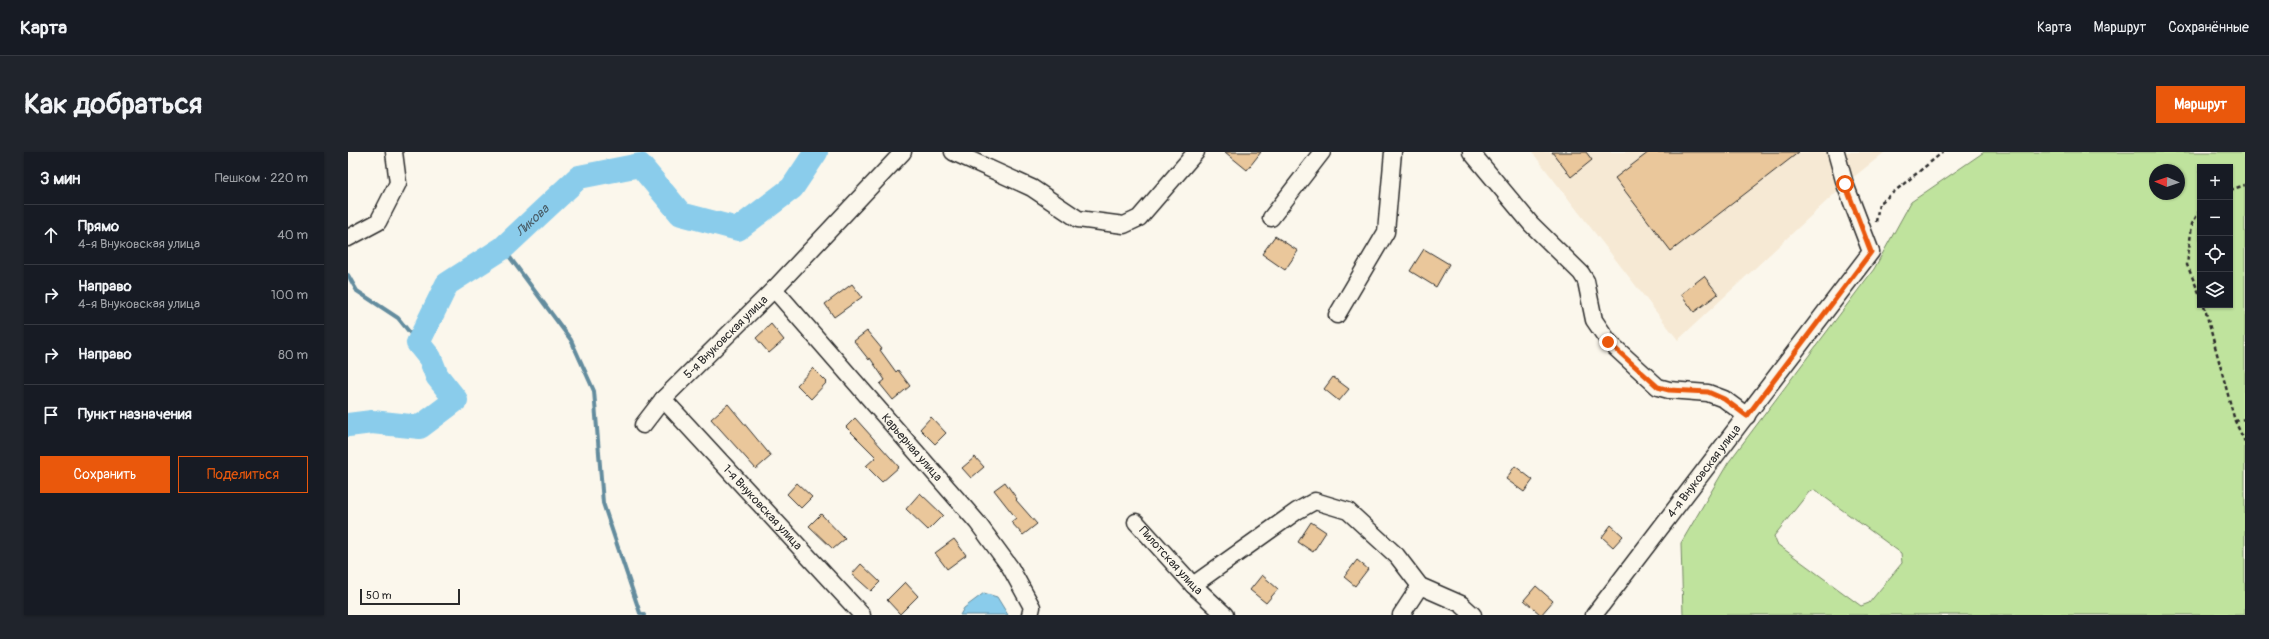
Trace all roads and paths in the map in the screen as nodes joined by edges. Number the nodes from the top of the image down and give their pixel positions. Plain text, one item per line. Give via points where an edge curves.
1 (394, 152) edge
2 (903, 152) edge
3 (953, 152) edge
4 (1196, 152) edge
5 (1322, 152) edge
6 (1393, 152) edge
7 (1472, 152) edge
8 (1836, 152) edge
9 (1943, 152) edge
10 (2245, 185) edge
11 (2233, 189) edge
12 (2197, 215) edge
13 (1271, 218) dead end
14 (1876, 225) dead end
15 (348, 238) edge
16 (2197, 288) edge
17 (774, 289) junction
18 (2205, 308) edge
19 (1337, 315) dead end
20 (662, 399) junction
21 (1747, 416) junction
22 (2245, 419) edge
23 (2235, 421) junction
24 (643, 425) dead end
25 (2245, 442) edge
26 (1136, 522) dead end
27 (1192, 586) junction
28 (1420, 586) junction
29 (862, 615) edge
30 (1030, 615) edge
31 (1225, 615) edge
32 (1401, 615) edge
33 (1473, 615) edge
34 (1594, 615) edge

1 - 15 street via 398,183 378,222
2 - 17 street, 5-я Внуковская улица
3 - 4 street via 1032,188 1078,219 1124,225 1139,218
5 - 13 street
6 - 19 street via 1386,232
7 - 21 street via 1531,224 1581,273 1586,281 1594,320 1608,342 1658,387 1708,392 1724,399
8 - 21 street, 4-я Внуковская улица via 1845,184 1871,252
9 - 14 path via 1879,204
10 - 11 path
12 - 16 path via 2192,224 2187,265
17 - 20 street, 5-я Внуковская улица
17 - 30 street, Карьерная улица via 977,522 1010,566 1032,607
18 - 23 path
20 - 24 street, 5-я Внуковская улица
20 - 29 street, 1-я Внуковская улица
21 - 34 street, 4-я Внуковская улица
22 - 23 path
23 - 25 path
26 - 27 street, Пилотская улица
27 - 28 street via 1297,511 1315,501 1348,511 1397,556
27 - 31 street, Пилотская улица
28 - 32 street
28 - 33 street via 1461,604

